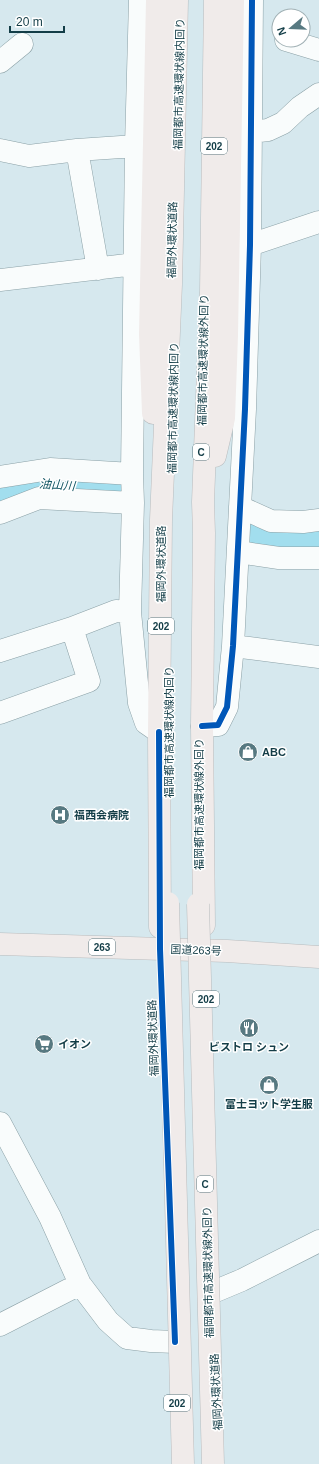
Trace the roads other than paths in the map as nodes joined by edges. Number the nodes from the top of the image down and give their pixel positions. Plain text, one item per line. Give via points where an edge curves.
1 (140, 0) edge
2 (157, 0) edge
3 (177, 0) edge
4 (181, 0) edge
5 (210, 0) edge
6 (215, 0) edge
7 (234, 0) edge
8 (252, 0) edge
9 (252, 31) junction
10 (271, 36) edge
11 (22, 44) dead end
12 (0, 62) edge
13 (319, 94) edge
14 (251, 132) junction
15 (136, 146) junction
16 (0, 150) edge
17 (77, 150) junction
18 (319, 222) edge
19 (250, 245) junction
20 (134, 264) junction
21 (98, 269) junction
22 (0, 280) edge
23 (132, 474) junction
24 (0, 477) edge
25 (164, 486) junction
26 (203, 502) junction
27 (134, 503) junction
28 (239, 510) junction
29 (0, 513) edge
30 (319, 520) edge
31 (238, 552) junction
32 (319, 558) edge
33 (130, 612) junction
34 (72, 628) junction
35 (233, 646) junction
36 (0, 651) edge
37 (319, 657) edge
38 (0, 713) edge
39 (202, 726) junction
40 (159, 732) junction
41 (0, 944) edge
42 (160, 949) junction
43 (205, 950) junction
44 (319, 957) edge
45 (0, 1123) edge
46 (319, 1241) edge
47 (80, 1284) junction
48 (211, 1293) junction
49 (0, 1325) edge
50 (175, 1342) junction
51 (179, 1464) edge
52 (183, 1464) edge
53 (213, 1464) edge
54 (220, 1464) edge

1 - 15 street
2 - 25 highway via 150,334 154,423
3 - 25 highway, 福岡外環状道路 / 202
4 - 52 highway, 福岡都市高速環状線内回り, bridge via 170,534 168,903
5 - 53 highway, 福岡都市高速環状線外回り / C, bridge via 200,526 198,904
6 - 26 highway, 福岡外環状道路 / 202 via 211,292
7 - 26 highway via 224,418
8 - 9 street
9 - 10 street
9 - 14 street
11 - 12 street
13 - 14 street via 283,123 268,130
14 - 19 street
15 - 17 street
15 - 20 street
16 - 17 street via 29,156
17 - 21 street
18 - 19 street
19 - 28 street
20 - 21 street
20 - 23 street
21 - 22 street
23 - 24 street via 50,469
23 - 27 street
25 - 40 highway, 福岡外環状道路 / 202 via 161,520
26 - 39 highway, 福岡外環状道路 / 202
27 - 29 street via 39,498
27 - 33 street
28 - 30 street via 271,521
28 - 31 street
31 - 32 street via 279,558
31 - 35 street
33 - 34 street via 116,611
33 - 40 street via 139,703 146,723
34 - 36 street
34 - 38 street via 89,681
35 - 37 street
35 - 39 street via 227,707 218,725
39 - 43 highway, 福岡外環状道路 / 202
40 - 42 highway, 福岡外環状道路 / 202
41 - 42 highway, 国道263号 / 263
42 - 43 highway, 国道263号 / 263
42 - 50 highway, 福岡外環状道路 / 202
43 - 44 highway, 国道263号 / 263
43 - 48 highway, 福岡外環状道路 / 202
45 - 47 street via 50,1217
46 - 48 street
47 - 49 street
47 - 50 street via 108,1321 127,1338
48 - 54 highway, 福岡外環状道路 / 202
50 - 51 highway, 福岡外環状道路 / 202

